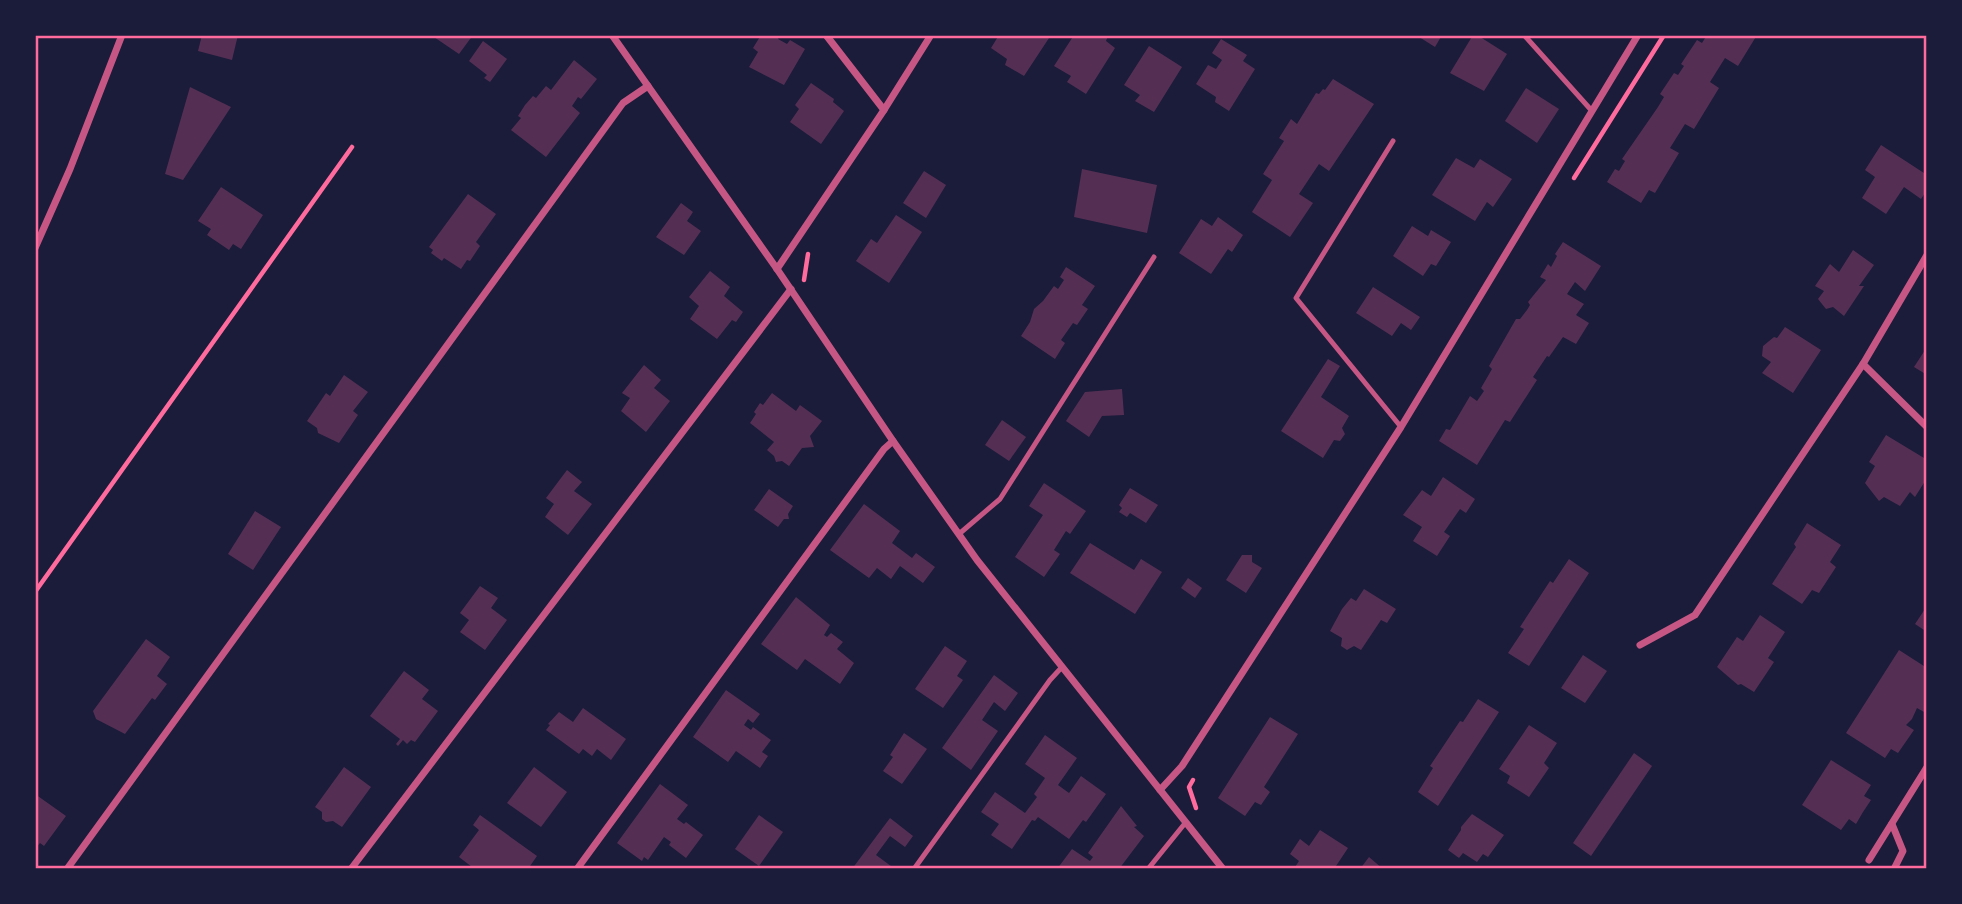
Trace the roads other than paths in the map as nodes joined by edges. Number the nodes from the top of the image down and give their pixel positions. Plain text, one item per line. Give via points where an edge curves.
1 (122, 35) edge
2 (612, 35) edge
3 (827, 35) edge
4 (931, 35) edge
5 (1524, 35) edge
6 (1638, 35) edge
7 (648, 86) junction
8 (884, 110) junction
9 (1592, 111) junction
10 (1393, 141) dead end
11 (35, 248) edge
12 (1927, 255) edge
13 (1154, 257) dead end
14 (777, 269) junction
15 (791, 289) junction
16 (1863, 364) junction
17 (1401, 427) junction
18 (1927, 427) edge
19 (893, 441) junction
20 (958, 534) junction
21 (1640, 645) dead end
22 (1062, 667) junction
23 (1927, 767) edge
24 (1160, 790) junction
25 (1186, 822) junction
26 (1892, 824) junction
27 (1869, 860) dead end
28 (67, 869) edge
29 (351, 869) edge
30 (577, 869) edge
31 (914, 869) edge
32 (1148, 869) edge
33 (1223, 869) edge
34 (1894, 869) edge

1 - 11 street
2 - 7 street
3 - 8 street
4 - 8 street
5 - 9 lane
6 - 9 street
7 - 14 street
7 - 28 street via 623,103
8 - 14 street
9 - 17 street
10 - 17 lane via 1296,298
12 - 16 street
13 - 20 lane via 1000,499
14 - 15 street
15 - 19 street
15 - 29 street
16 - 18 street
16 - 21 street via 1695,615
17 - 24 street via 1182,766
19 - 20 street
19 - 30 street
20 - 22 street
22 - 24 street
22 - 31 lane
23 - 26 street
24 - 25 street
25 - 32 lane
25 - 33 street
26 - 27 street
26 - 34 street via 1903,851

